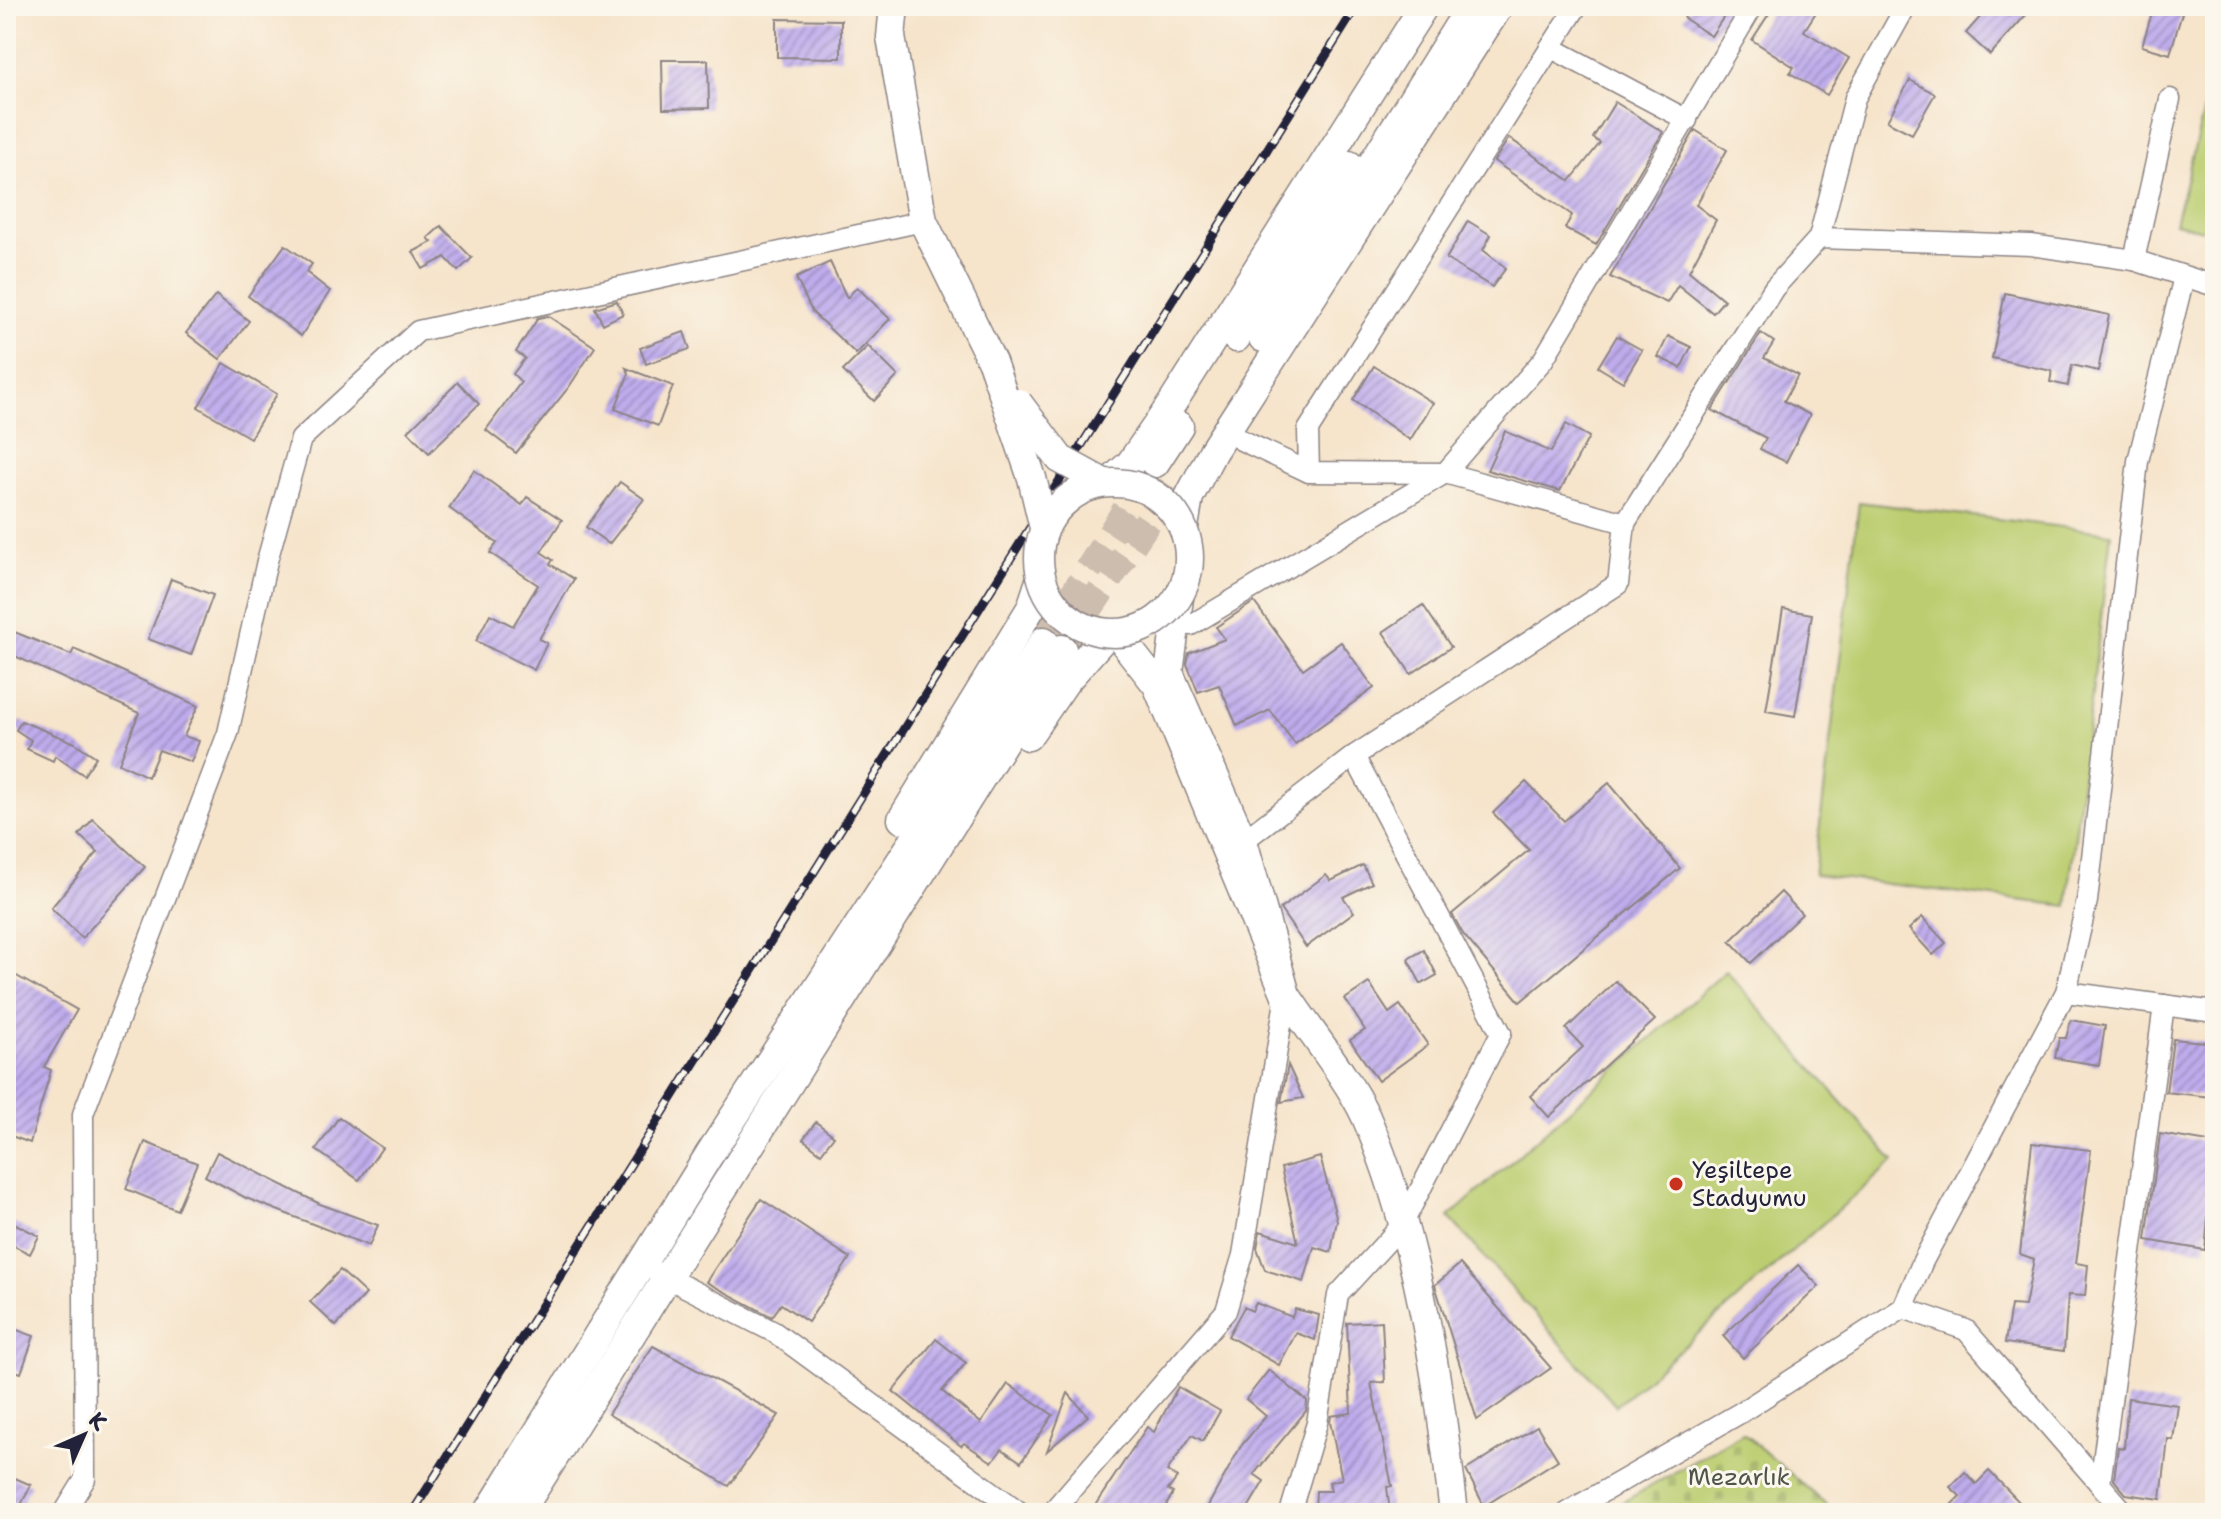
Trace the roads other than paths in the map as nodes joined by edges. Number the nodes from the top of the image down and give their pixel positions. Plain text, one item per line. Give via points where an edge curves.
1 (894, 6) edge
2 (1424, 6) edge
3 (1451, 6) edge
4 (1471, 6) edge
5 (1499, 6) edge
6 (1577, 6) edge
7 (1753, 6) edge
8 (1906, 6) edge
9 (1550, 47) junction
10 (2170, 99) dead end
11 (1687, 120) junction
12 (923, 221) junction
13 (1819, 238) junction
14 (2134, 260) junction
15 (2184, 277) junction
16 (2215, 286) edge
17 (992, 362) junction
18 (1241, 440) dead end
19 (1309, 472) junction
20 (1445, 473) junction
21 (1106, 482) junction
22 (1625, 523) junction
23 (1184, 527) junction
24 (1044, 528) junction
25 (1041, 578) junction
26 (1179, 598) junction
27 (1191, 625) dead end
28 (1112, 633) junction
29 (1354, 756) junction
30 (1214, 798) junction
31 (1243, 841) junction
32 (2066, 992) junction
33 (1286, 995) junction
34 (2164, 1005) junction
35 (2215, 1012) edge
36 (1402, 1225) junction
37 (642, 1264) junction
38 (667, 1280) junction
39 (1903, 1308) junction
40 (2100, 1484) junction
41 (64, 1513) edge
42 (488, 1513) edge
43 (519, 1513) edge
44 (1021, 1513) edge
45 (1051, 1513) edge
46 (1290, 1513) edge
47 (1454, 1513) edge
48 (1566, 1513) edge
49 (2125, 1513) edge

1 - 12 main road via 891,37
2 - 21 main road via 1173,402 1130,464
3 - 4 main road via 1166,471
5 - 23 main road via 1213,451 1189,497
6 - 9 street
7 - 11 street
8 - 13 street via 1855,98
9 - 11 street
9 - 19 street via 1308,430
10 - 14 street
11 - 20 street via 1543,360
12 - 17 main road
12 - 41 street via 418,331 301,439 228,733 83,1114 85,1479
13 - 14 street via 2031,245
13 - 22 street via 1774,288
14 - 15 street
15 - 16 street
15 - 32 street via 2138,461 2087,901
17 - 21 main road, bridge via 1036,432 1060,459
17 - 24 main road, bridge
18 - 19 street
19 - 20 street
20 - 22 street
20 - 27 street
21 - 23 main road, bridge via 1151,491
21 - 24 main road, bridge via 1077,491 1057,507
22 - 29 street via 1618,584
23 - 26 main road, bridge via 1189,563
24 - 25 main road, bridge via 1038,552
25 - 28 main road, bridge via 1052,601 1070,619
25 - 37 main road via 1031,608 978,697 760,1047
26 - 28 main road, bridge via 1152,623
26 - 30 main road via 1169,673
28 - 30 main road via 1157,685
28 - 38 main road via 1065,682 996,781 853,1011 728,1199
29 - 31 street
29 - 36 street via 1501,1033
30 - 31 main road
30 - 33 main road
31 - 33 main road
32 - 34 street
32 - 39 street
33 - 36 main road via 1365,1115
33 - 45 street via 1243,1255 1226,1311
34 - 35 street
34 - 40 street
36 - 46 street via 1338,1295 1317,1423
36 - 47 main road via 1439,1382
37 - 38 street
37 - 38 main road via 941,794 1053,645
37 - 42 main road
38 - 43 main road
38 - 44 street via 774,1332
39 - 40 street via 1966,1330
39 - 48 street via 1740,1413
40 - 49 street

